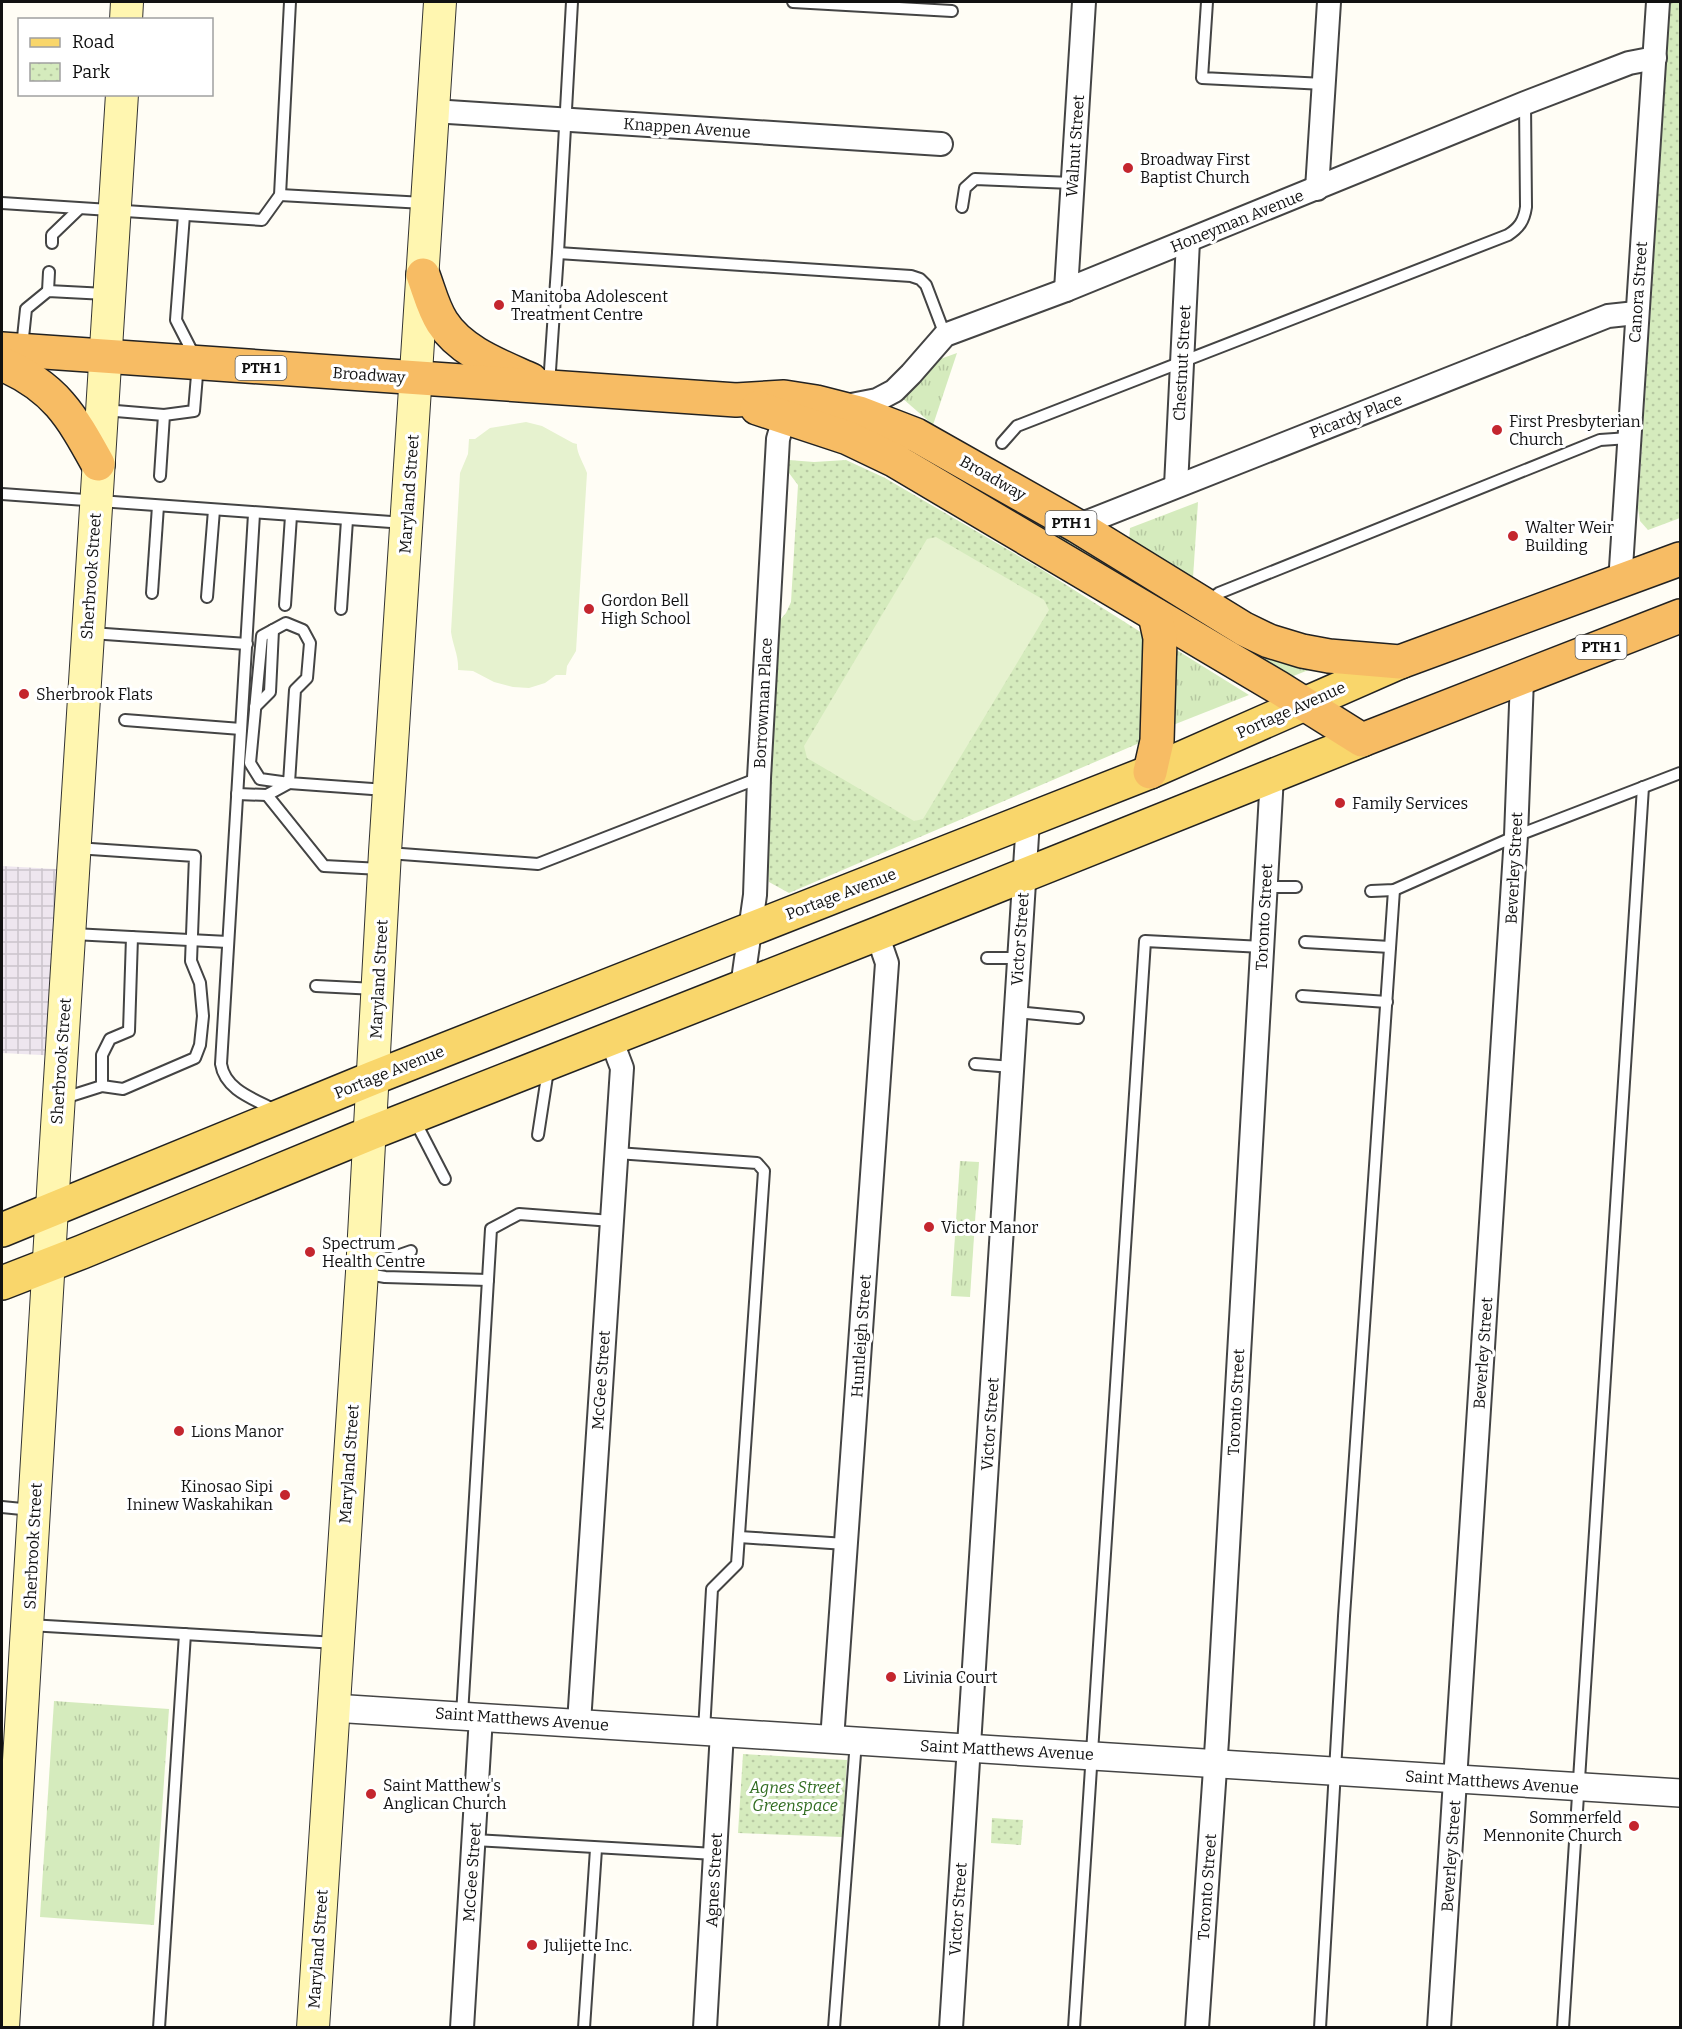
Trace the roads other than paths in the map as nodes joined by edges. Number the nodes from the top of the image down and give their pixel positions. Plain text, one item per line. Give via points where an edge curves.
1 (127, 2) edge
2 (290, 2) edge
3 (440, 2) edge
4 (572, 2) edge
5 (793, 2) edge
6 (1084, 2) edge
7 (1207, 2) edge
8 (1329, 2) edge
9 (1658, 2) edge
10 (952, 11) dead end
11 (126, 18) edge
12 (1654, 58) junction
13 (1324, 84) junction
14 (122, 96) edge
15 (1526, 103) junction
16 (433, 111) junction
17 (566, 120) junction
18 (941, 144) dead end
19 (1072, 183) junction
20 (1317, 189) junction
21 (280, 195) junction
22 (2, 203) edge
23 (427, 204) junction
24 (962, 207) dead end
25 (79, 209) junction
26 (115, 211) junction
27 (184, 215) junction
28 (1188, 241) junction
29 (52, 243) dead end
30 (558, 254) junction
31 (50, 272) dead end
32 (423, 275) junction
33 (1066, 290) junction
34 (48, 291) junction
35 (110, 295) junction
36 (1636, 313) junction
37 (945, 335) junction
38 (8, 354) edge
39 (105, 357) junction
40 (198, 363) junction
41 (1183, 363) junction
42 (416, 378) junction
43 (549, 388) junction
44 (736, 400) junction
45 (838, 406) junction
46 (102, 410) junction
47 (164, 415) junction
48 (784, 418) junction
49 (1629, 438) junction
50 (1002, 443) dead end
51 (99, 464) junction
52 (160, 476) dead end
53 (1176, 486) junction
54 (2, 494) edge
55 (96, 501) junction
56 (158, 506) junction
57 (214, 510) junction
58 (255, 514) junction
59 (291, 516) junction
60 (347, 520) junction
61 (407, 524) junction
62 (1077, 526) junction
63 (1680, 559) edge
64 (1620, 583) junction
65 (152, 593) dead end
66 (207, 597) dead end
67 (1203, 604) junction
68 (285, 605) dead end
69 (341, 609) dead end
70 (1155, 615) junction
71 (1680, 616) edge
72 (87, 633) junction
73 (247, 644) junction
74 (1400, 662) junction
75 (1522, 678) junction
76 (1304, 703) junction
77 (125, 720) dead end
78 (241, 729) junction
79 (1362, 740) junction
80 (1150, 772) junction
81 (1680, 773) edge
82 (1272, 776) junction
83 (759, 778) junction
84 (290, 783) junction
85 (1643, 787) junction
86 (390, 790) junction
87 (237, 794) junction
88 (267, 795) junction
89 (1028, 820) junction
90 (1516, 836) junction
91 (74, 848) junction
92 (385, 861) junction
93 (1024, 874) junction
94 (1266, 887) junction
95 (1296, 887) dead end
96 (1394, 890) junction
97 (1371, 891) dead end
98 (751, 929) junction
99 (69, 934) junction
100 (877, 934) junction
101 (132, 937) junction
102 (192, 940) junction
103 (228, 942) junction
104 (1305, 942) dead end
105 (1263, 947) junction
106 (1390, 947) junction
107 (987, 957) dead end
108 (1019, 958) junction
109 (316, 986) dead end
110 (742, 987) junction
111 (378, 989) junction
112 (1302, 996) dead end
113 (1387, 1002) junction
114 (1016, 1012) junction
115 (1078, 1018) dead end
116 (611, 1039) junction
117 (549, 1063) junction
118 (975, 1064) dead end
119 (1012, 1067) junction
120 (373, 1078) junction
121 (102, 1086) junction
122 (58, 1100) junction
123 (283, 1114) junction
124 (412, 1116) junction
125 (371, 1133) junction
126 (538, 1135) dead end
127 (617, 1153) junction
128 (445, 1179) dead end
129 (52, 1209) junction
130 (612, 1221) junction
131 (2, 1230) edge
132 (411, 1251) dead end
133 (49, 1264) junction
134 (363, 1265) junction
135 (489, 1280) junction
136 (2, 1283) edge
137 (2, 1508) edge
138 (35, 1510) junction
139 (739, 1537) junction
140 (846, 1544) junction
141 (28, 1625) junction
142 (185, 1634) junction
143 (337, 1643) junction
144 (333, 1708) junction
145 (472, 1716) junction
146 (579, 1723) junction
147 (713, 1732) junction
148 (844, 1740) junction
149 (969, 1749) junction
150 (1091, 1755) junction
151 (1215, 1763) junction
152 (1336, 1771) junction
153 (1456, 1779) junction
154 (1579, 1787) junction
155 (1680, 1793) edge
156 (474, 1840) junction
157 (596, 1849) junction
158 (715, 1854) junction
159 (3, 2028) edge
160 (159, 2028) edge
161 (313, 2028) edge
162 (462, 2028) edge
163 (584, 2028) edge
164 (705, 2028) edge
165 (834, 2028) edge
166 (951, 2028) edge
167 (1074, 2028) edge
168 (1197, 2028) edge
169 (1320, 2028) edge
170 (1439, 2028) edge
171 (1563, 2028) edge

1 - 11 main road
2 - 21 lane
3 - 16 main road, Maryland Street
4 - 17 lane
5 - 10 lane
6 - 19 street, Walnut Street
7 - 13 lane via 1202,78
8 - 13 street
9 - 12 street, Canora Street
12 - 15 street, Honeyman Avenue via 1629,63
12 - 36 street, Canora Street
13 - 20 street
14 - 26 main road, Sherbrook Street
15 - 20 street, Honeyman Avenue
15 - 41 lane via 1527,207 1517,229
16 - 17 street, Knappen Avenue
16 - 23 main road, Maryland Street
17 - 18 street, Knappen Avenue
17 - 30 lane
19 - 24 lane via 975,179 965,188
19 - 33 street, Walnut Street
20 - 28 street, Honeyman Avenue
21 - 23 lane
21 - 27 lane via 262,220
22 - 25 lane
23 - 32 main road, Maryland Street
25 - 26 lane
25 - 29 lane via 52,235
26 - 27 lane
26 - 35 main road, Sherbrook Street
27 - 40 lane via 176,320
28 - 33 street, Honeyman Avenue
28 - 41 street, Chestnut Street
30 - 37 lane via 911,276 926,285
30 - 43 lane
31 - 34 lane
32 - 42 main road, Maryland Street
32 - 43 highway via 439,316 455,336 483,357
33 - 37 street, Honeyman Avenue
34 - 35 lane
34 - 38 lane via 26,309
35 - 39 main road, Sherbrook Street
36 - 49 street, Canora Street
36 - 53 street, Picardy Place via 1608,316
37 - 45 street, Honeyman Avenue via 889,395
38 - 39 highway, Broadway / PTH 1
38 - 51 highway via 20,372 51,394 76,423
39 - 40 highway, Broadway / PTH 1
39 - 46 main road, Sherbrook Street
40 - 42 highway, Broadway / PTH 1
40 - 47 lane via 194,411
41 - 50 lane via 1017,426
41 - 53 street, Chestnut Street
42 - 43 highway, Broadway / PTH 1
42 - 61 main road, Maryland Street
43 - 44 highway, Broadway / PTH 1
44 - 45 highway, Broadway / PTH 1 via 784,397
44 - 48 highway, Broadway / PTH 1
45 - 62 highway, Broadway / PTH 1 via 916,435
46 - 47 lane
46 - 51 main road, Sherbrook Street
47 - 52 lane
48 - 70 highway, Broadway / PTH 1 via 848,438 894,460
48 - 83 street, Borrowman Place via 778,439
49 - 64 street, Canora Street
49 - 67 lane via 1600,440 1219,593
51 - 55 main road, Sherbrook Street
53 - 62 street, Picardy Place
54 - 55 lane
55 - 56 lane
55 - 72 main road, Sherbrook Street
56 - 57 lane
56 - 65 lane
57 - 58 lane
57 - 66 lane
58 - 59 lane
58 - 73 lane
59 - 60 lane
59 - 68 lane
60 - 61 lane
60 - 69 lane
61 - 86 main road, Maryland Street
62 - 67 highway, Broadway / PTH 1
63 - 64 highway, Portage Avenue / PTH 1
64 - 74 highway, Portage Avenue / PTH 1
67 - 74 highway, Broadway / PTH 1 via 1269,641 1302,651
70 - 76 highway, Broadway / PTH 1
70 - 80 highway via 1160,638 1157,741
71 - 75 highway, PTH 1
72 - 73 lane
72 - 91 main road, Sherbrook Street
73 - 78 lane
74 - 76 main road, Portage Avenue
75 - 79 highway, PTH 1
75 - 90 street, Beverley Street
76 - 79 highway, Broadway / PTH 1
76 - 80 main road, Portage Avenue
77 - 78 lane
78 - 87 lane
79 - 82 main road
80 - 89 main road, Portage Avenue
81 - 85 lane
82 - 93 main road
82 - 94 street, Toronto Street
83 - 92 lane via 538,864
83 - 98 street, Borrowman Place
84 - 84 lane via 295,690 307,678 310,643 303,630 286,624 262,636 250,763 260,779
84 - 86 lane
84 - 88 lane
85 - 90 lane
85 - 154 lane
86 - 92 main road, Maryland Street
87 - 88 lane
87 - 103 lane
88 - 92 lane via 324,866
89 - 93 street, Victor Street
89 - 98 main road, Portage Avenue
90 - 96 lane
90 - 153 street, Beverley Street
91 - 99 main road, Sherbrook Street
91 - 102 lane via 195,856
92 - 111 main road, Maryland Street
93 - 100 main road
93 - 108 street, Victor Street
94 - 95 lane
94 - 105 street, Toronto Street
96 - 97 lane
96 - 106 lane
98 - 110 street, Borrowman Place
98 - 120 main road, Portage Avenue
99 - 101 lane
99 - 122 main road, Sherbrook Street
100 - 110 main road
100 - 140 street, Huntleigh Street via 887,963
101 - 102 lane
101 - 121 lane via 129,1031 110,1040 102,1055
102 - 103 lane
102 - 121 lane via 191,960 201,983 203,1016 195,1058 123,1089
103 - 123 lane via 223,1075 237,1090
104 - 106 lane
105 - 150 lane via 1145,941
105 - 151 street, Toronto Street
106 - 113 lane
107 - 108 lane
108 - 114 street, Victor Street
109 - 111 lane
110 - 116 main road
111 - 120 main road, Maryland Street
112 - 113 lane
113 - 152 lane
114 - 115 lane
114 - 119 street, Victor Street
116 - 117 main road
116 - 127 street, McGee Street via 622,1068
117 - 124 main road
117 - 126 lane
118 - 119 lane
119 - 149 street, Victor Street
120 - 123 main road, Portage Avenue
120 - 125 main road, Maryland Street
121 - 122 lane
122 - 129 main road, Sherbrook Street
123 - 129 main road, Portage Avenue
124 - 125 main road
124 - 128 lane
125 - 133 main road
125 - 134 main road, Maryland Street
127 - 130 street, McGee Street
127 - 139 lane via 757,1162 764,1171
129 - 131 main road, Portage Avenue
129 - 133 main road, Sherbrook Street
130 - 135 lane via 519,1214 491,1229
130 - 146 street, McGee Street
132 - 134 lane
133 - 136 main road
133 - 138 main road, Sherbrook Street
134 - 135 lane via 385,1277
134 - 143 main road, Maryland Street
135 - 145 lane
137 - 138 lane
138 - 141 main road, Sherbrook Street
139 - 140 lane
139 - 147 lane via 737,1564 712,1589
140 - 148 street, Huntleigh Street
141 - 142 lane
141 - 159 main road, Sherbrook Street
142 - 143 lane
142 - 160 lane
143 - 144 main road, Maryland Street
144 - 145 street, Saint Matthews Avenue
144 - 161 main road, Maryland Street
145 - 146 street, Saint Matthews Avenue
145 - 156 street, McGee Street
146 - 147 street, Saint Matthews Avenue
147 - 148 street, Saint Matthews Avenue
147 - 158 street, Agnes Street
148 - 149 street, Saint Matthews Avenue
148 - 165 lane
149 - 150 street, Saint Matthews Avenue
149 - 166 street, Victor Street
150 - 151 street, Saint Matthews Avenue
150 - 167 lane
151 - 152 street, Saint Matthews Avenue
151 - 168 street, Toronto Street
152 - 153 street, Saint Matthews Avenue
152 - 169 lane
153 - 154 street, Saint Matthews Avenue
153 - 170 street, Beverley Street
154 - 155 street, Saint Matthews Avenue
154 - 171 lane
156 - 157 lane
156 - 162 street, McGee Street
157 - 158 lane
157 - 163 lane
158 - 164 street, Agnes Street

